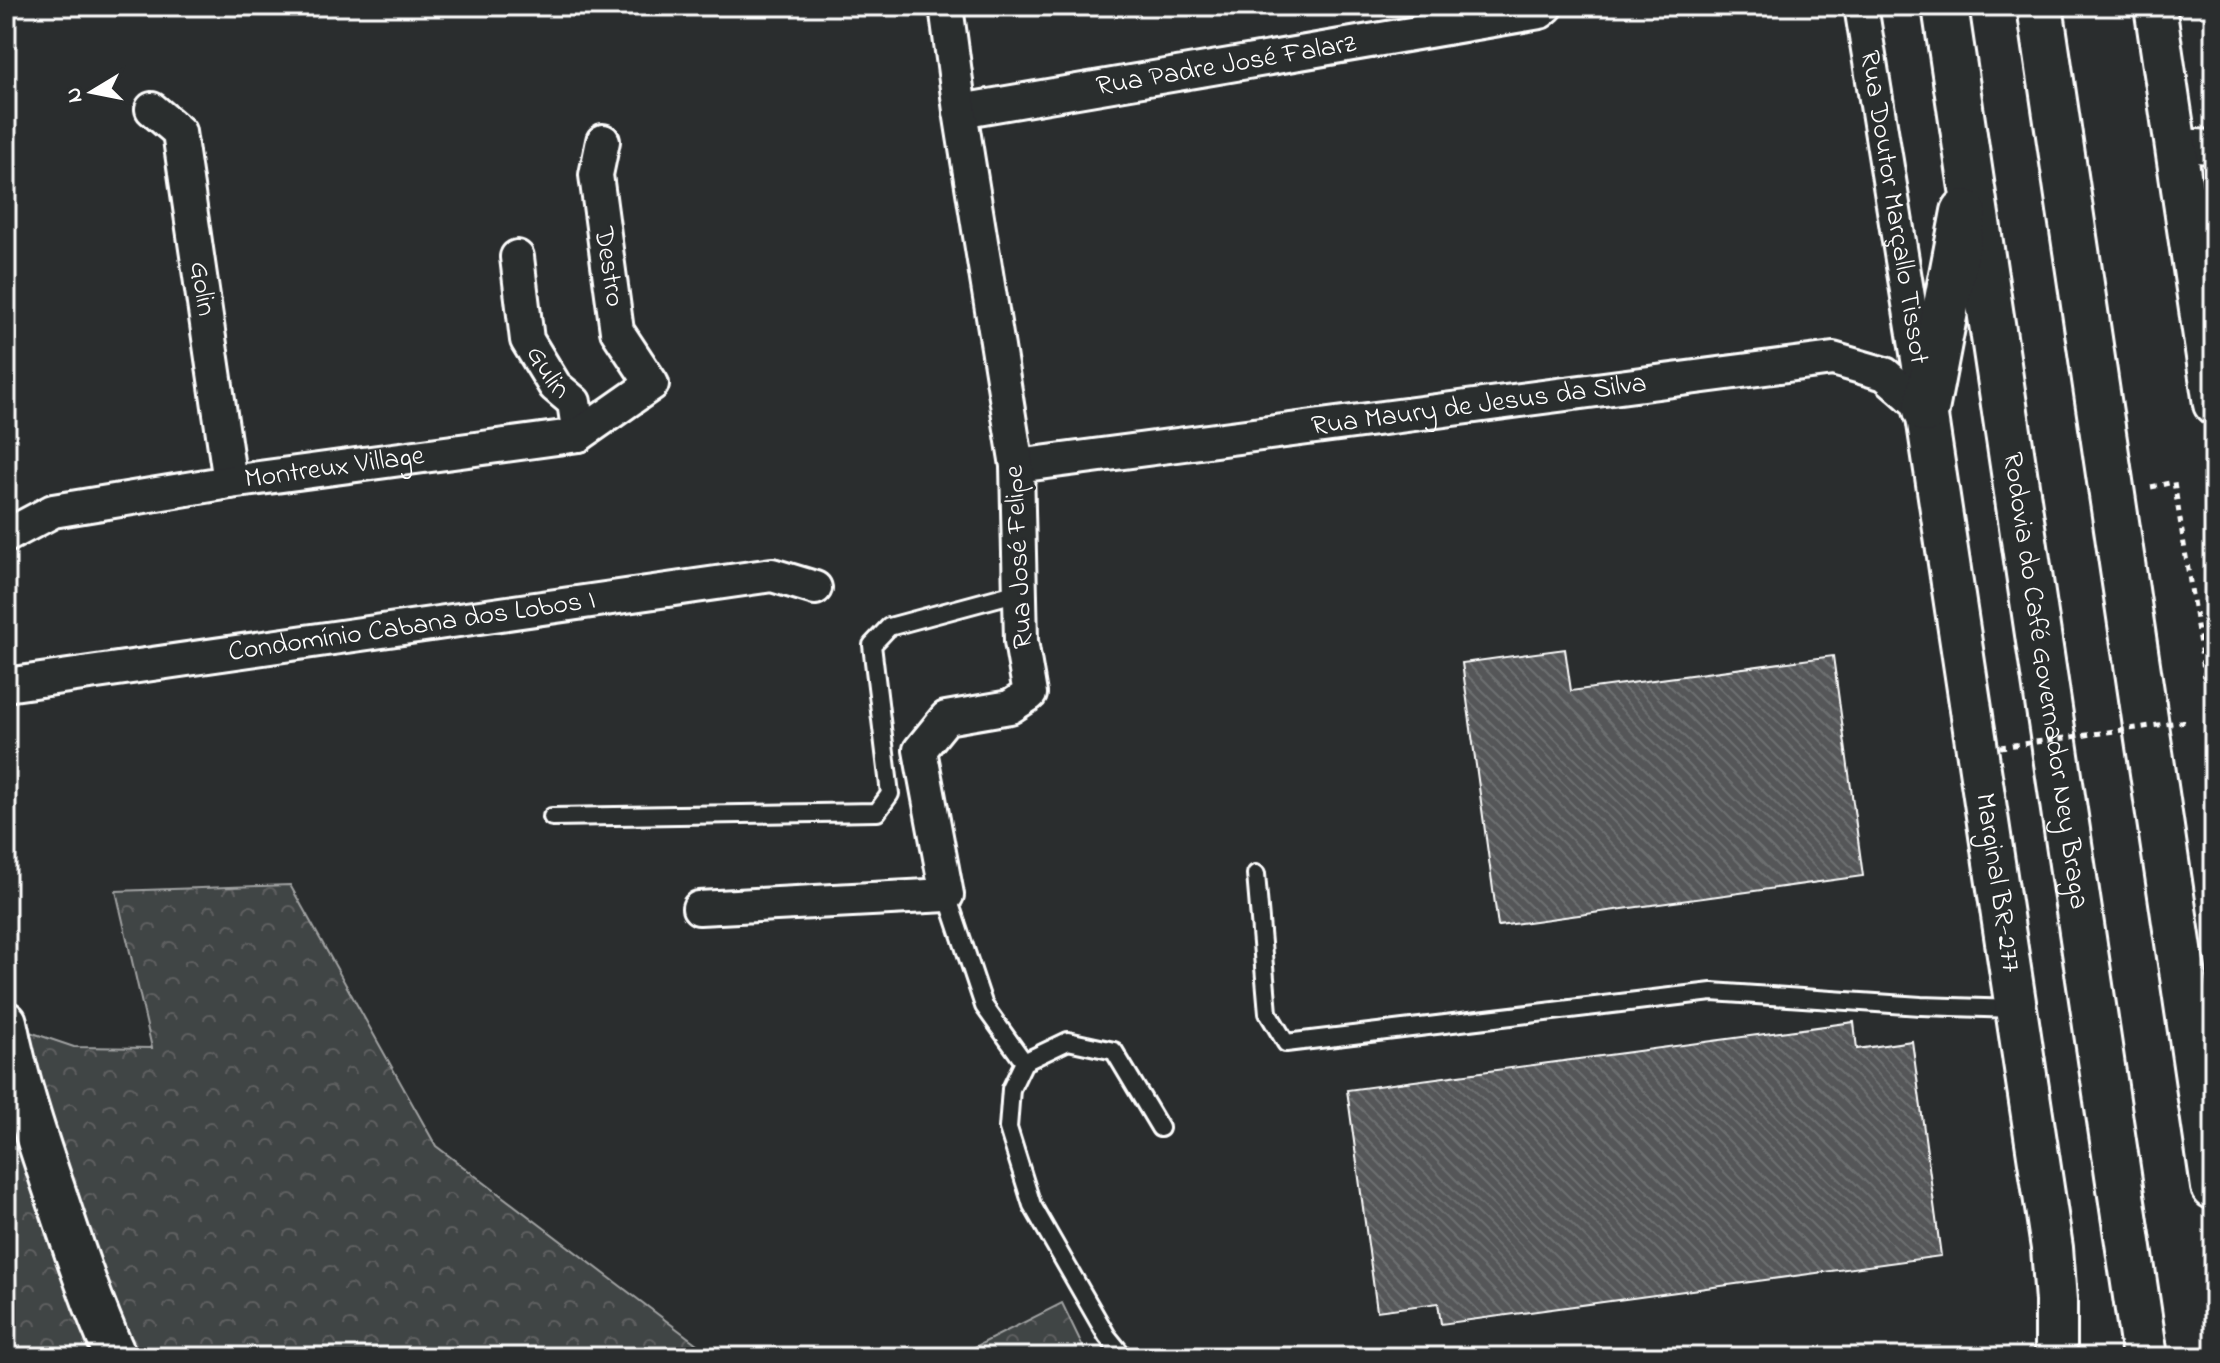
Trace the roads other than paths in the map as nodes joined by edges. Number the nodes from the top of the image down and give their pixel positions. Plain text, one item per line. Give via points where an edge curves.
1 (946, 6) edge
2 (1861, 6) edge
3 (1945, 6) edge
4 (2040, 6) edge
5 (2155, 6) edge
6 (1543, 9) edge
7 (152, 109) dead end
8 (960, 111) junction
9 (603, 141) dead end
10 (2195, 146) edge
11 (1971, 179) junction
12 (517, 257) dead end
13 (652, 384) joint
14 (2214, 404) edge
15 (1926, 410) junction
16 (579, 435) junction
17 (1017, 466) junction
18 (230, 482) junction
19 (6, 536) edge
20 (815, 588) dead end
21 (1019, 592) junction
22 (6, 685) edge
23 (552, 817) dead end
24 (1256, 874) dead end
25 (947, 895) junction
26 (699, 908) dead end
27 (2017, 1009) junction
28 (6, 1022) edge
29 (1024, 1062) junction
30 (1160, 1128) dead end
31 (2214, 1187) edge
32 (116, 1357) edge
33 (1124, 1357) edge
34 (2056, 1357) edge
35 (2145, 1357) edge

1 - 8 street, Rua José Felipe
2 - 15 street, Rua Doutor Marçallo Tissot
3 - 11 highway, Rodovia do Café Governador Ney Braga
4 - 31 highway
5 - 10 street
6 - 8 street, Rua Padre José Falarz
7 - 18 street, Golin via 179,132
8 - 17 street, Rua José Felipe
9 - 13 street, Destro via 596,175 617,331
10 - 14 street
11 - 15 highway
11 - 35 highway, Rodovia do Café Governador Ney Braga
12 - 16 street, Gulin via 527,340 555,386 574,402
13 - 16 street, Montreux Village
15 - 17 street, Rua Maury de Jesus da Silva via 1885,374 1833,359
15 - 27 street, Marginal BR-277
16 - 18 street, Montreux Village
17 - 21 street, Rua José Felipe
18 - 19 street, Montreux Village via 53,511
20 - 22 street, Condomínio Cabana dos Lobos I via 772,575
21 - 23 lane via 889,627 872,645 890,794 877,812
21 - 25 street, Rua José Felipe via 1030,694 1010,707 946,718 920,750
24 - 27 lane via 1268,1013 1286,1043 1712,992
25 - 26 street
25 - 29 lane, Rua José Felipe via 984,1006
27 - 34 street, Marginal BR-277 via 2052,1248
28 - 32 street via 15,1071 91,1302
29 - 30 lane via 1068,1041 1114,1051
29 - 33 lane via 1011,1089 1008,1128 1032,1205

